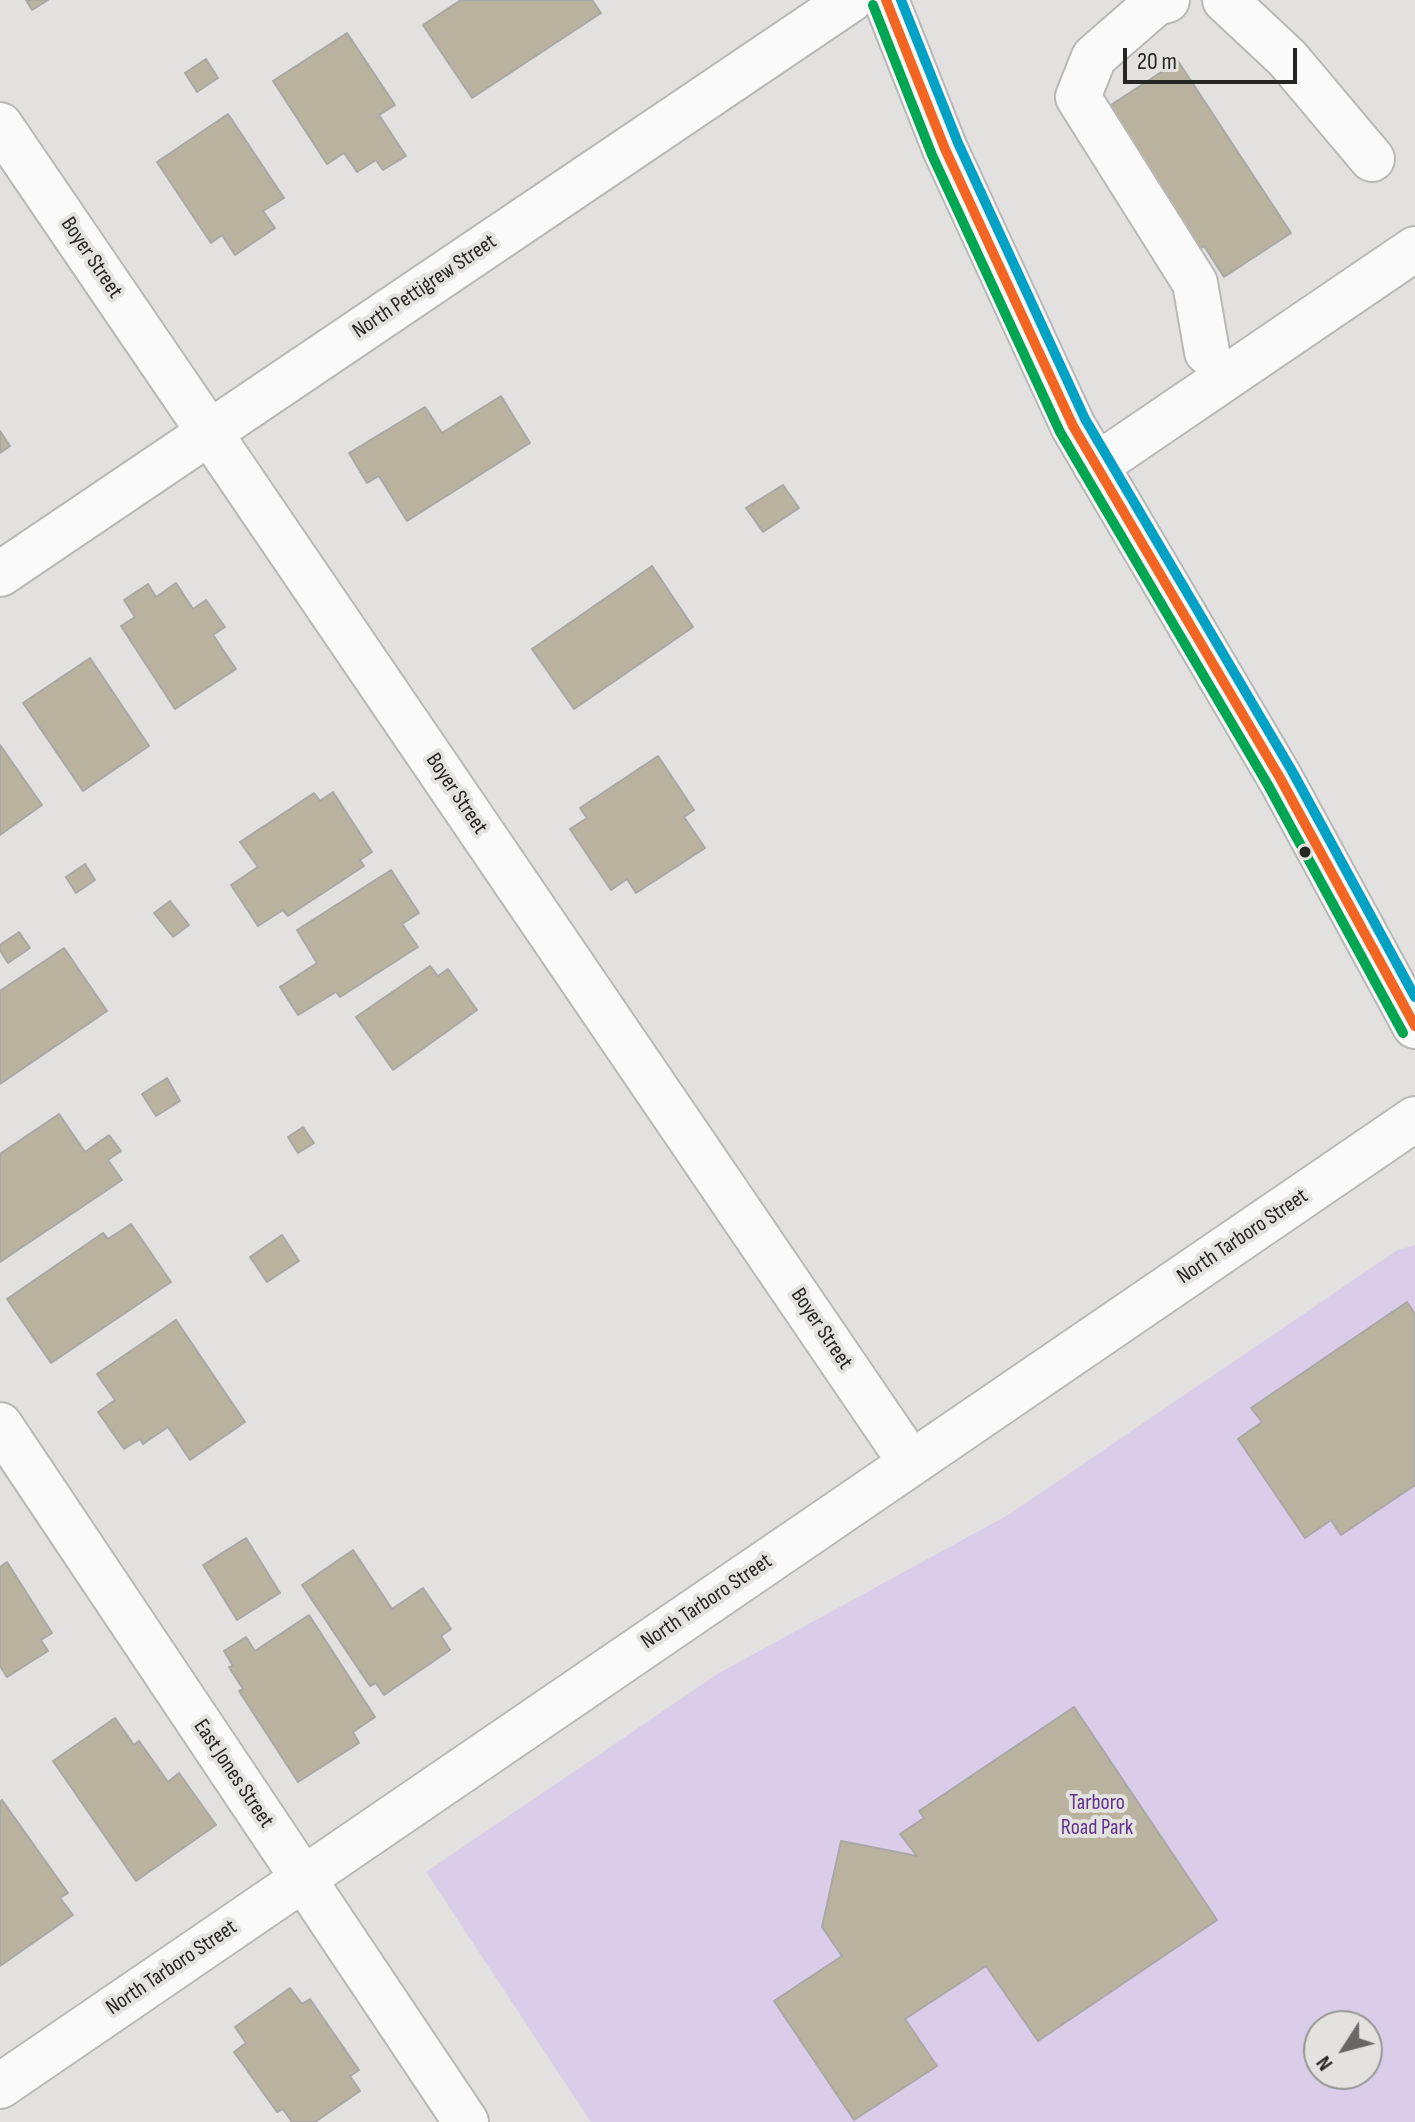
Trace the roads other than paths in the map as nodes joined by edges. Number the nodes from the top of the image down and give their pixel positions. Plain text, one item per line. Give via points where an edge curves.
1 (850, 0) edge
2 (886, 0) edge
3 (1167, 0) edge
4 (1225, 0) edge
5 (0, 125) edge
6 (1372, 159) dead end
7 (1415, 249) edge
8 (1207, 352) dead end
9 (210, 433) junction
10 (1096, 466) junction
11 (0, 574) edge
12 (1415, 1026) edge
13 (1415, 1119) edge
14 (0, 1425) edge
15 (911, 1463) junction
16 (303, 1878) junction
17 (0, 2086) edge
18 (466, 2122) edge

1 - 9 street, North Pettigrew Street
2 - 10 street via 945,149
3 - 8 street via 1156,3 1094,57 1078,97 1195,283
4 - 6 street via 1287,58
5 - 9 street, Boyer Street
7 - 10 street
9 - 11 street, North Pettigrew Street
9 - 15 street, Boyer Street
10 - 12 street via 1280,778
13 - 15 street, North Tarboro Street
14 - 16 street, East Jones Street
15 - 16 street, North Tarboro Street
16 - 17 street, North Tarboro Street
16 - 18 street, East Jones Street

